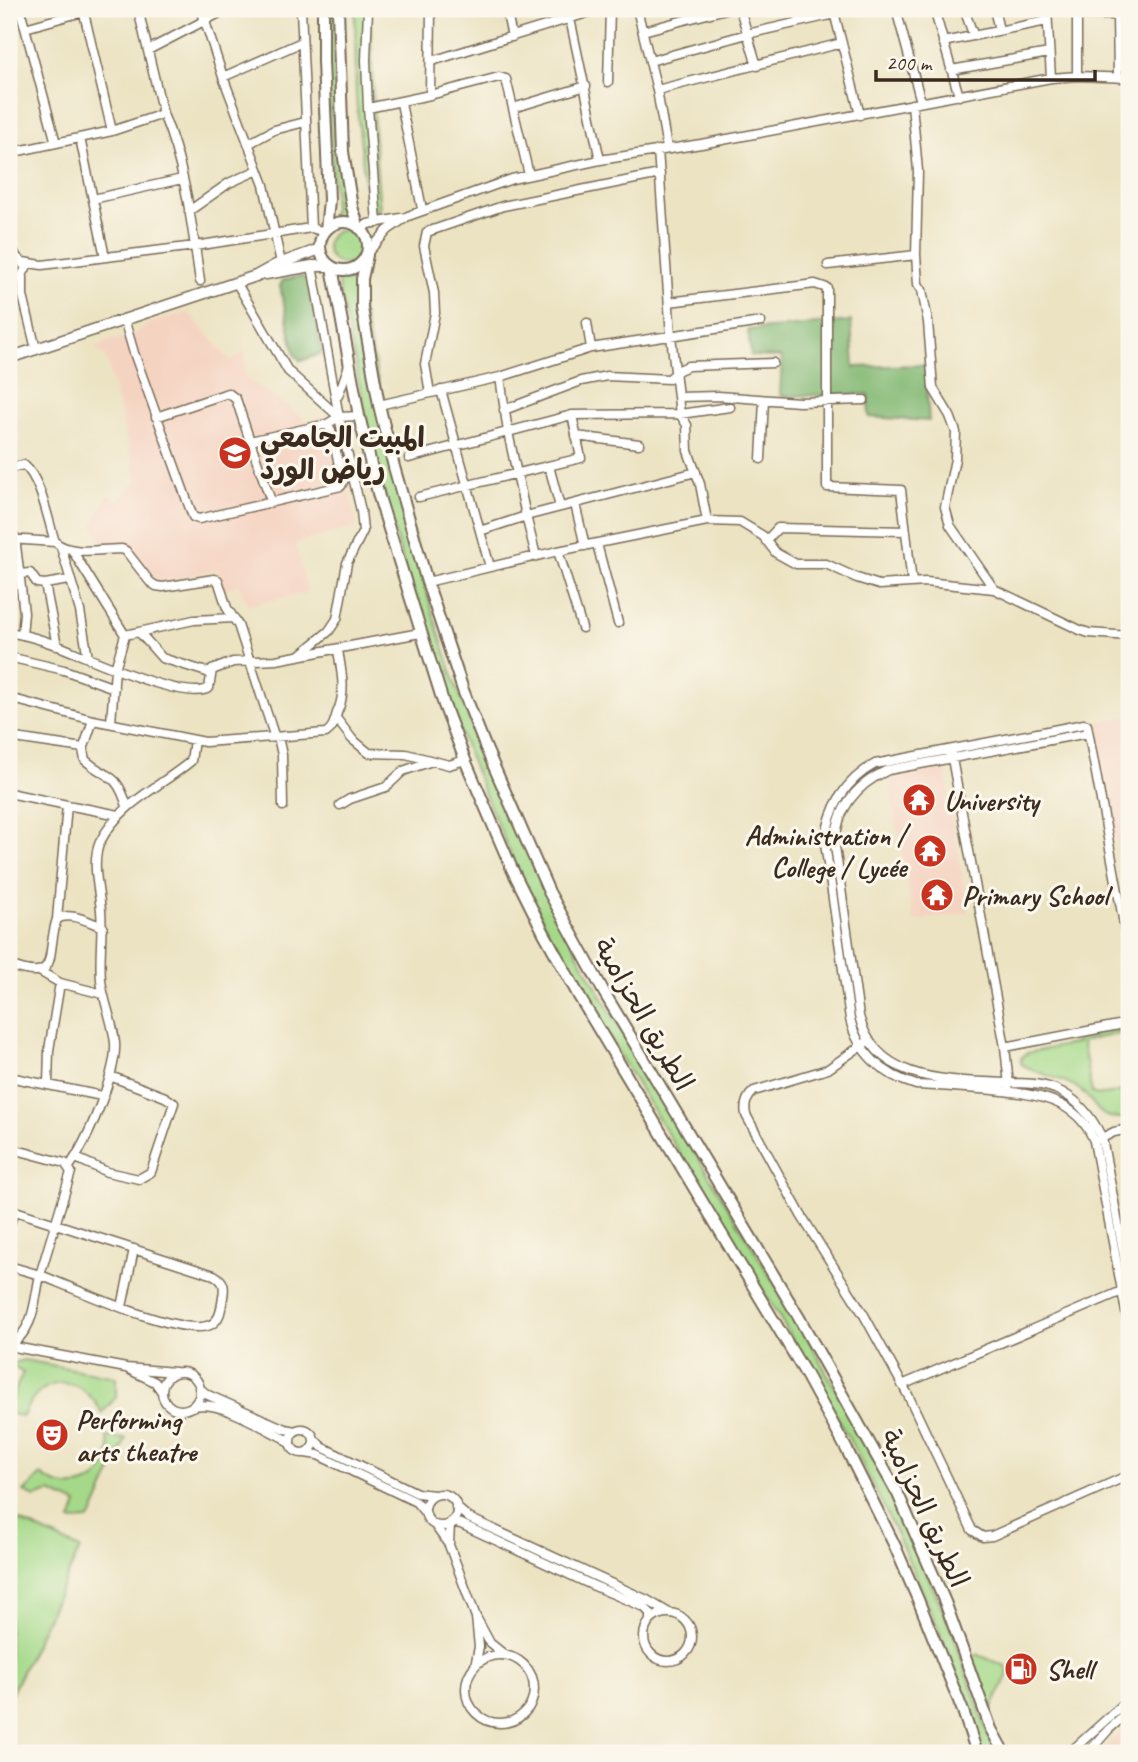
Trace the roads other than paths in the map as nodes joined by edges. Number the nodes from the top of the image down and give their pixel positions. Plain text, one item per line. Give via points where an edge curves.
1 (20, 9) edge
2 (93, 9) edge
3 (138, 9) edge
4 (201, 9) edge
5 (227, 9) edge
6 (301, 9) edge
7 (323, 9) edge
8 (338, 9) edge
9 (368, 9) edge
10 (431, 9) edge
11 (506, 9) edge
12 (568, 9) edge
13 (600, 9) edge
14 (610, 9) edge
15 (637, 9) edge
16 (726, 9) edge
17 (740, 9) edge
18 (896, 9) edge
19 (934, 9) edge
20 (964, 9) edge
21 (994, 9) edge
22 (1047, 9) edge
23 (84, 10) edge
24 (834, 11) edge
25 (1077, 12) edge
26 (1129, 15) edge
27 (1117, 16) junction
28 (205, 19) junction
29 (570, 19) junction
30 (1047, 21) junction
31 (25, 28) junction
32 (999, 30) junction
33 (643, 31) junction
34 (747, 34) junction
35 (973, 34) junction
36 (512, 37) junction
37 (943, 42) junction
38 (302, 43) junction
39 (842, 43) junction
40 (148, 50) junction
41 (1049, 53) junction
42 (432, 61) junction
43 (650, 61) junction
44 (757, 66) junction
45 (951, 70) junction
46 (1077, 76) junction
47 (223, 77) junction
48 (1118, 77) junction
49 (1051, 78) junction
50 (1129, 78) edge
51 (608, 82) dead end
52 (586, 86) junction
53 (657, 90) junction
54 (430, 95) junction
55 (959, 96) junction
56 (916, 102) junction
57 (401, 103) junction
58 (368, 108) junction
59 (513, 108) junction
60 (163, 114) junction
61 (860, 115) junction
62 (305, 122) junction
63 (113, 131) junction
64 (80, 138) junction
65 (57, 143) junction
66 (247, 144) junction
67 (662, 149) junction
68 (9, 153) edge
69 (600, 160) junction
70 (258, 170) junction
71 (660, 174) junction
72 (529, 175) junction
73 (182, 179) junction
74 (93, 199) junction
75 (422, 209) junction
76 (189, 211) junction
77 (408, 216) junction
78 (377, 223) junction
79 (311, 228) junction
80 (360, 228) junction
81 (326, 231) junction
82 (275, 232) junction
83 (9, 242) edge
84 (195, 246) junction
85 (320, 249) junction
86 (367, 253) junction
87 (916, 255) junction
88 (105, 257) junction
89 (16, 260) edge
90 (281, 263) junction
91 (42, 265) junction
92 (828, 265) dead end
93 (312, 266) junction
94 (331, 266) junction
95 (24, 274) junction
96 (256, 275) junction
97 (11, 279) edge
98 (200, 281) dead end
99 (236, 282) junction
100 (23, 296) junction
101 (669, 302) junction
102 (124, 319) junction
103 (761, 322) dead end
104 (587, 323) dead end
105 (671, 336) junction
106 (591, 348) junction
107 (36, 349) junction
108 (9, 358) edge
109 (350, 362) junction
110 (773, 363) dead end
111 (676, 374) junction
112 (500, 377) junction
113 (441, 390) junction
114 (429, 393) junction
115 (679, 397) junction
116 (337, 398) junction
117 (764, 400) junction
118 (864, 400) dead end
119 (827, 401) junction
120 (379, 405) junction
121 (730, 407) dead end
122 (504, 410) junction
123 (680, 414) junction
124 (572, 415) junction
125 (359, 416) junction
126 (156, 417) junction
127 (339, 417) junction
128 (327, 424) junction
129 (508, 432) junction
130 (576, 436) junction
131 (250, 441) junction
132 (456, 444) junction
133 (639, 444) dead end
134 (409, 458) dead end
135 (761, 459) dead end
136 (549, 466) junction
137 (9, 468) edge
138 (696, 472) junction
139 (517, 473) junction
140 (468, 485) junction
141 (419, 497) dead end
142 (271, 501) junction
143 (575, 504) junction
144 (560, 507) junction
145 (527, 516) junction
146 (707, 521) junction
147 (480, 531) junction
148 (906, 531) junction
149 (12, 538) edge
150 (766, 541) junction
151 (58, 544) junction
152 (597, 544) junction
153 (585, 546) junction
154 (72, 550) junction
155 (558, 551) junction
156 (536, 556) junction
157 (490, 567) junction
158 (19, 573) junction
159 (69, 579) junction
160 (427, 582) junction
161 (912, 583) junction
162 (45, 584) junction
163 (995, 589) junction
164 (234, 618) junction
165 (618, 623) dead end
166 (582, 628) dead end
167 (9, 632) edge
168 (140, 633) junction
169 (420, 633) junction
170 (22, 635) junction
171 (125, 635) junction
172 (1129, 636) edge
173 (57, 646) junction
174 (338, 650) junction
175 (9, 657) edge
176 (298, 657) junction
177 (88, 658) junction
178 (250, 661) junction
179 (115, 669) junction
180 (210, 673) junction
181 (114, 688) junction
182 (9, 698) edge
183 (336, 718) junction
184 (93, 720) junction
185 (111, 723) junction
186 (277, 737) junction
187 (9, 739) edge
188 (194, 740) junction
189 (83, 748) junction
190 (951, 753) junction
191 (465, 760) junction
192 (432, 761) junction
193 (9, 793) edge
194 (67, 805) junction
195 (340, 805) dead end
196 (127, 806) junction
197 (284, 806) dead end
198 (118, 815) junction
199 (1129, 891) edge
200 (1118, 892) junction
201 (57, 919) junction
202 (103, 927) junction
203 (1129, 951) edge
204 (9, 965) edge
205 (41, 972) junction
206 (60, 983) junction
207 (103, 994) junction
208 (1129, 1023) edge
209 (865, 1043) junction
210 (1005, 1047) junction
211 (110, 1076) junction
212 (9, 1082) edge
213 (48, 1084) junction
214 (1009, 1087) junction
215 (102, 1096) junction
216 (1129, 1129) edge
217 (1098, 1140) junction
218 (9, 1148) edge
219 (76, 1158) junction
220 (69, 1167) junction
221 (11, 1210) edge
222 (55, 1223) junction
223 (9, 1227) edge
224 (1119, 1227) junction
225 (1129, 1238) edge
226 (134, 1249) junction
227 (1127, 1251) edge
228 (1118, 1263) junction
229 (9, 1266) edge
230 (40, 1275) junction
231 (1129, 1282) edge
232 (1126, 1289) edge
233 (122, 1307) junction
234 (1129, 1328) edge
235 (9, 1346) edge
236 (126, 1368) junction
237 (181, 1373) junction
238 (902, 1385) junction
239 (200, 1388) junction
240 (162, 1392) junction
241 (192, 1407) junction
242 (295, 1431) junction
243 (315, 1440) junction
244 (290, 1444) junction
245 (305, 1454) junction
246 (1129, 1475) edge
247 (434, 1495) junction
248 (456, 1507) junction
249 (426, 1514) junction
250 (450, 1522) junction
251 (434, 1524) junction
252 (449, 1545) junction
253 (669, 1613) junction
254 (476, 1617) junction
255 (650, 1621) junction
256 (505, 1655) junction
257 (475, 1666) junction
258 (1129, 1699) edge
259 (1124, 1712) edge
260 (977, 1753) edge
261 (1004, 1753) edge
262 (1069, 1753) edge
263 (1088, 1753) edge

1 - 31 street
2 - 23 street
3 - 40 street
4 - 28 street
5 - 28 street
6 - 38 street
7 - 81 highway via 329,175
8 - 80 highway, الطريق الحزامية via 343,152
9 - 58 street
10 - 42 street
11 - 36 street
12 - 29 street
13 - 29 street
14 - 51 street
15 - 33 street
16 - 33 street
17 - 34 street
18 - 56 street
19 - 37 street
20 - 35 street
21 - 32 street
22 - 30 street
23 - 31 street
23 - 63 street
24 - 34 street
24 - 39 street
25 - 27 street
25 - 46 street
26 - 27 street
27 - 48 street
28 - 40 street
28 - 47 street
29 - 36 street
29 - 52 street
30 - 32 street
30 - 41 street
31 - 65 street
32 - 35 street
33 - 43 street
34 - 43 street
34 - 44 street
35 - 37 street
36 - 42 street
37 - 45 street
38 - 47 street
38 - 62 street
39 - 44 street
39 - 61 street
40 - 60 street
41 - 45 street
41 - 49 street
42 - 54 street
43 - 53 street
44 - 53 street
45 - 55 street
46 - 48 street
46 - 49 street
47 - 66 street
48 - 50 street
49 - 55 street
52 - 59 street
52 - 69 street
53 - 67 street
54 - 57 street
54 - 59 street via 502,77
55 - 56 street
56 - 61 street
56 - 87 street
57 - 58 street
57 - 75 street
58 - 78 street
59 - 72 street
60 - 63 street
60 - 73 street
61 - 67 street
62 - 66 street via 274,130
62 - 79 street
63 - 64 street
64 - 65 street
64 - 74 street
65 - 68 street
66 - 70 street
67 - 69 street
67 - 71 street
69 - 72 street
70 - 76 street via 229,183
70 - 82 street
71 - 101 street
71 - 114 street via 503,206 428,232 424,246 435,313 425,364
72 - 75 street
73 - 74 street
73 - 76 street
74 - 88 street
75 - 77 street
76 - 84 street
77 - 78 street
77 - 86 street
78 - 80 street
79 - 81 street
79 - 82 street
80 - 81 highway via 346,222
80 - 86 highway, الطريق الحزامية via 368,242
81 - 85 highway
82 - 84 street
82 - 90 street
83 - 89 street
84 - 88 street
84 - 98 street
85 - 90 main road
85 - 94 highway, الطريق الحزامية
86 - 94 highway via 352,269
86 - 120 highway, الطريق الحزامية via 362,308
87 - 92 street
87 - 163 street via 933,388 956,432 947,515
88 - 91 street
89 - 91 street
89 - 95 street
90 - 96 main road
91 - 95 street
93 - 94 main road
93 - 96 main road
93 - 116 street
94 - 109 highway, الطريق الحزامية
95 - 97 street
95 - 100 street
96 - 99 main road
97 - 100 street
99 - 102 main road
99 - 127 street via 288,371
100 - 107 street
101 - 105 street
101 - 119 street via 815,284 827,288
102 - 107 main road
102 - 126 street
103 - 105 street
104 - 106 street
105 - 106 street
105 - 111 street
106 - 112 street
107 - 108 main road
109 - 116 street
109 - 125 highway, الطريق الحزامية
110 - 111 street via 688,366
111 - 115 street
111 - 122 street via 669,379 594,379
112 - 113 street
112 - 122 street
113 - 114 street
113 - 132 street
114 - 120 street
115 - 117 street
115 - 123 street
116 - 127 street
117 - 119 street
117 - 135 street
118 - 119 street
119 - 148 street via 827,487 901,490
120 - 160 highway, الطريق الحزامية
121 - 123 street
122 - 129 street
123 - 124 street
123 - 138 street via 687,425 688,451
124 - 129 street
124 - 130 street
125 - 127 street
125 - 169 highway, الطريق الحزامية
126 - 131 street via 228,393 236,400
126 - 142 street via 193,517
127 - 128 street
127 - 176 street via 363,531 347,563 337,619
128 - 131 street
128 - 142 street via 343,484
129 - 132 street
129 - 139 street
130 - 133 street
130 - 136 street via 581,458
131 - 142 street
132 - 134 street
132 - 140 street
136 - 139 street
136 - 144 street
137 - 151 street via 23,465 30,471
138 - 143 street
138 - 146 street
139 - 140 street
139 - 145 street
140 - 141 street
140 - 147 street
143 - 144 street
143 - 153 street
144 - 145 street
145 - 147 street
145 - 156 street
146 - 150 street via 740,522
146 - 152 street
147 - 157 street
148 - 150 street via 778,528
148 - 161 street
149 - 151 street
149 - 158 street
150 - 161 street via 796,564 826,564 879,585
151 - 154 street
151 - 159 street
152 - 153 street
152 - 165 street
153 - 155 street
154 - 164 street via 122,549 150,582 160,587 217,579
154 - 171 street
155 - 156 street
155 - 166 street
156 - 157 street
157 - 160 street
158 - 162 street via 30,573 37,583
158 - 170 street
159 - 162 street
159 - 177 street
160 - 261 highway, الطريق الحزامية via 463,690 549,892 875,1451 925,1554
161 - 163 street
162 - 173 street
163 - 172 street via 1080,630
164 - 168 street via 194,620
164 - 178 street
167 - 170 street
168 - 171 street
168 - 180 street via 162,658
169 - 174 street
169 - 191 highway, الطريق الحزامية
170 - 173 street
171 - 179 street
173 - 177 street
174 - 176 street
174 - 183 street via 344,692
175 - 181 street
176 - 178 street
177 - 179 street
178 - 180 street via 233,662
178 - 186 street
179 - 180 street via 198,692 209,688
179 - 181 street
181 - 185 street
182 - 184 street
183 - 186 street via 326,733
183 - 192 street via 369,753 406,754
184 - 185 street
184 - 189 street
185 - 188 street
186 - 188 street
186 - 197 street
187 - 189 street
188 - 196 street via 191,761
189 - 196 street via 87,763 119,784
190 - 200 street via 1088,733
190 - 209 street via 893,759 860,772 840,794 828,821 825,843 850,1019
190 - 210 street
191 - 192 street via 449,765
191 - 260 highway, الطريق الحزامية via 544,933 804,1371 866,1486 919,1602
192 - 195 street via 403,771 386,787
193 - 194 street
194 - 198 street
194 - 201 street
196 - 198 street
198 - 202 street via 96,854
199 - 200 street
200 - 203 street
201 - 202 street via 72,916
201 - 205 street via 49,964
202 - 207 street
204 - 205 street
205 - 206 street
206 - 207 street
206 - 213 street
207 - 211 street via 115,1044
208 - 210 street
209 - 214 street via 876,1064 905,1082
209 - 238 street via 828,1069 754,1091 744,1107 801,1215
210 - 214 street
211 - 215 street
211 - 219 street via 174,1102 151,1172 139,1179
212 - 213 street via 14,1078
213 - 215 street
214 - 217 street via 1056,1100
215 - 219 street
216 - 217 street
217 - 224 street
217 - 228 street
218 - 220 street
219 - 220 street
220 - 222 street
221 - 222 street
221 - 223 street
222 - 226 street
222 - 230 street
224 - 225 street
224 - 227 street
226 - 233 street
226 - 233 street via 214,1275 223,1283 222,1302 216,1321 196,1328
227 - 228 street
227 - 231 street
228 - 232 street
229 - 230 street
230 - 233 street
230 - 235 street via 27,1331
232 - 234 street
232 - 238 street
235 - 236 street
236 - 237 street
236 - 240 street via 155,1382
237 - 239 street via 193,1377
237 - 240 street via 166,1379
238 - 246 street via 976,1534 992,1536
239 - 241 street
239 - 242 street
240 - 241 street via 172,1408
241 - 244 street via 220,1408
242 - 243 street via 308,1430
242 - 244 street
243 - 245 street
243 - 247 street via 417,1493
244 - 245 street via 297,1453
245 - 249 street via 318,1455 416,1502
247 - 248 street via 447,1495
247 - 249 street via 427,1501
248 - 250 street
248 - 253 street via 469,1518
249 - 251 street
250 - 251 street
250 - 252 street
250 - 255 street via 644,1607
251 - 252 street
252 - 254 street
253 - 255 street
253 - 255 street via 684,1620 691,1630 691,1644 679,1658 664,1660 650,1653 644,1636
254 - 256 street via 490,1643
254 - 257 street via 479,1647
256 - 257 street via 492,1656
256 - 257 street via 523,1663 534,1686 530,1706 508,1722 487,1720 472,1708 466,1690
258 - 259 street
259 - 262 street
259 - 263 street

